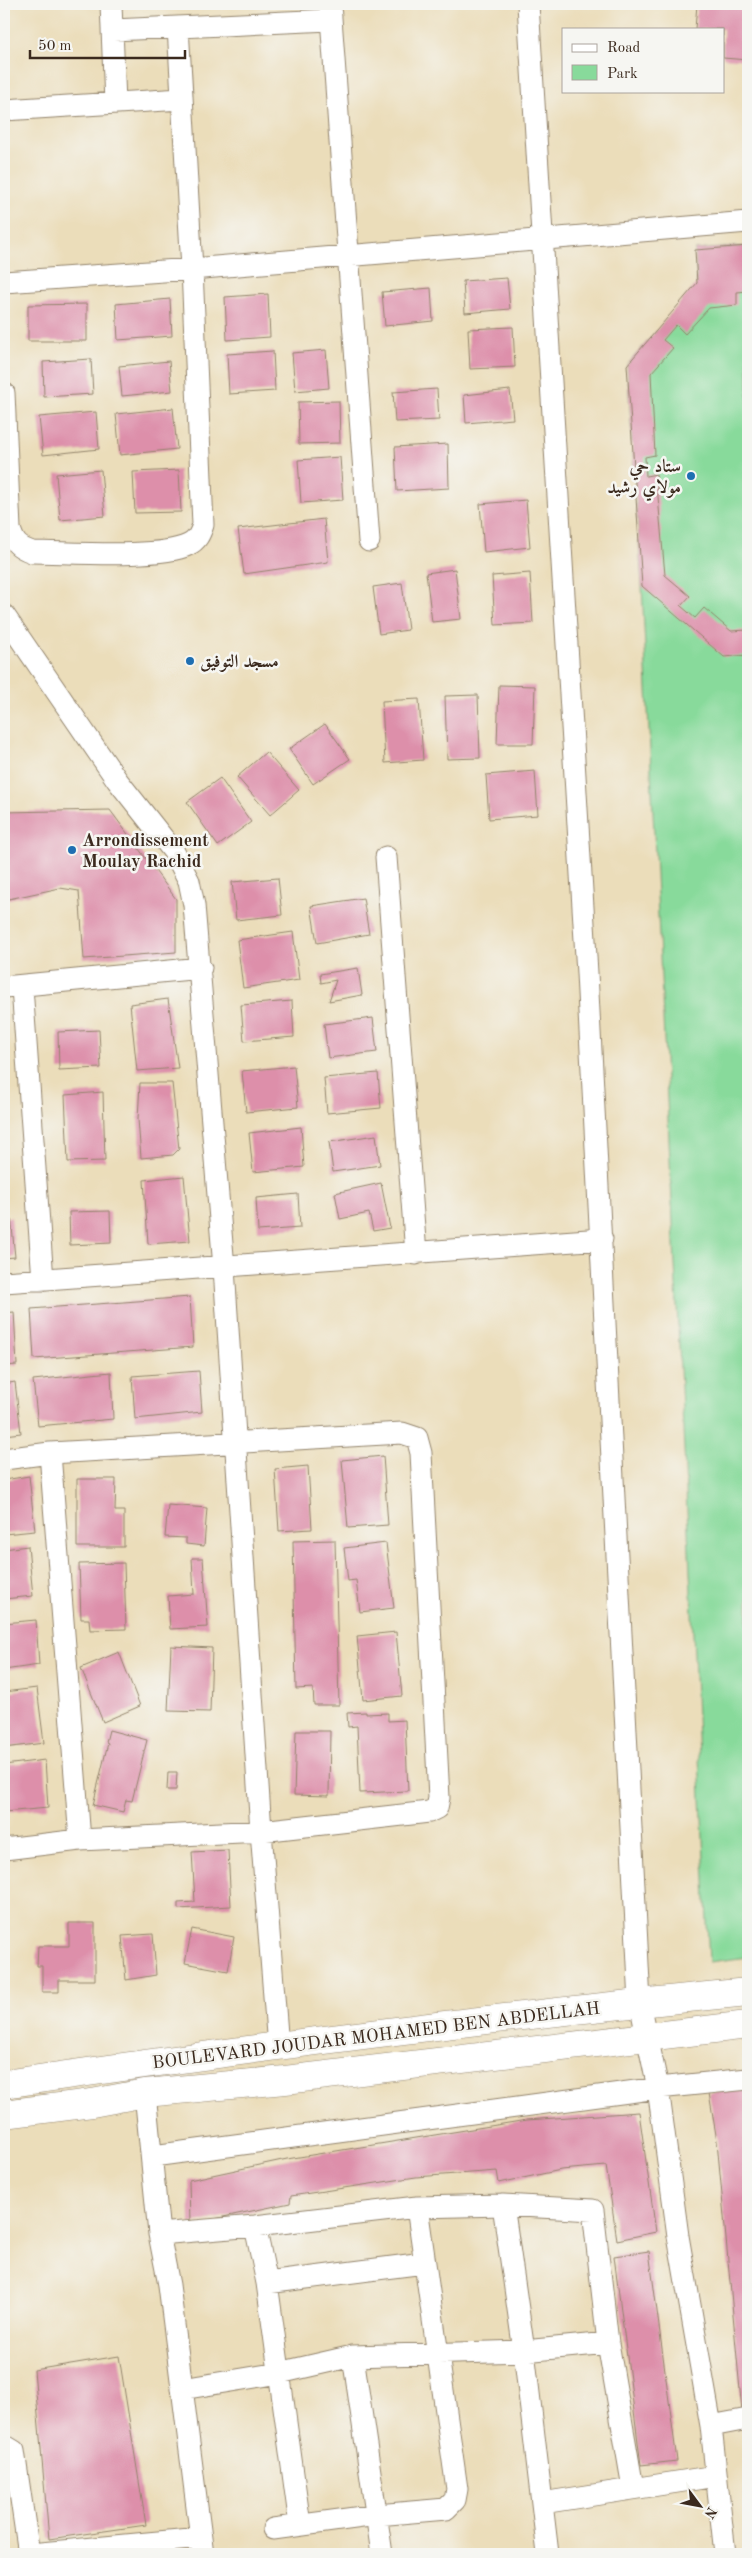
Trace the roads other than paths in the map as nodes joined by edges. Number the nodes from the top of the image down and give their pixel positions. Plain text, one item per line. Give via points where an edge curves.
1 (111, 4) edge
2 (528, 4) edge
3 (330, 12) edge
4 (178, 27) junction
5 (112, 30) junction
6 (182, 99) junction
7 (116, 102) junction
8 (4, 110) edge
9 (748, 222) edge
10 (543, 239) junction
11 (350, 255) junction
12 (192, 269) junction
13 (4, 282) edge
14 (4, 393) edge
15 (370, 541) dead end
16 (4, 614) edge
17 (386, 857) dead end
18 (201, 968) junction
19 (13, 987) edge
20 (602, 1239) junction
21 (416, 1254) junction
22 (224, 1268) junction
23 (43, 1280) junction
24 (4, 1282) edge
25 (236, 1442) junction
26 (50, 1453) junction
27 (4, 1459) edge
28 (261, 1831) junction
29 (80, 1840) junction
30 (4, 1849) edge
31 (748, 1992) edge
32 (640, 2003) junction
33 (748, 2025) edge
34 (646, 2036) junction
35 (278, 2047) junction
36 (748, 2079) edge
37 (4, 2084) edge
38 (658, 2088) junction
39 (145, 2092) junction
40 (4, 2114) edge
41 (153, 2156) junction
42 (503, 2204) junction
43 (417, 2207) junction
44 (255, 2226) junction
45 (158, 2234) junction
46 (424, 2263) junction
47 (267, 2282) junction
48 (608, 2343) junction
49 (524, 2350) junction
50 (438, 2353) junction
51 (352, 2356) junction
52 (279, 2373) junction
53 (182, 2389) junction
54 (748, 2419) edge
55 (711, 2426) junction
56 (4, 2446) edge
57 (716, 2476) junction
58 (633, 2488) junction
59 (542, 2502) junction
60 (377, 2515) junction
61 (300, 2525) junction
62 (273, 2529) dead end
63 (202, 2546) edge
64 (29, 2554) edge
65 (382, 2554) edge
66 (548, 2554) edge
67 (725, 2554) edge

1 - 5 street
2 - 10 street
3 - 4 street
3 - 11 street
4 - 5 street
4 - 6 street
5 - 7 street
6 - 7 street
6 - 12 street
7 - 8 street
9 - 10 street
10 - 11 street
10 - 20 street
11 - 12 street
11 - 15 street
12 - 13 street
12 - 14 street via 203,525 199,537 189,545 167,552 32,552 20,547 10,529
16 - 18 street via 116,780 174,852 189,881
17 - 21 street
18 - 19 street
18 - 22 street
19 - 23 street
20 - 21 street
20 - 32 street
21 - 22 street
22 - 23 street
22 - 25 street
23 - 24 street
25 - 26 street
25 - 28 street
25 - 28 street via 402,1433 417,1438 421,1453 437,1808 429,1812
26 - 27 street
26 - 29 street
28 - 29 street
28 - 35 street
29 - 30 street
31 - 32 main road, BOULEVARD JOUDAR MOHAMED BEN ABDELLAH
32 - 34 street
32 - 35 main road, BOULEVARD JOUDAR MOHAMED BEN ABDELLAH
33 - 34 main road, BOULEVARD JOUDAR MOHAMED BEN ABDELLAH
34 - 38 street
34 - 39 main road, BOULEVARD JOUDAR MOHAMED BEN ABDELLAH via 285,2080
35 - 37 main road, BOULEVARD JOUDAR MOHAMED BEN ABDELLAH
36 - 38 street
38 - 41 street
38 - 55 street via 678,2236
39 - 40 main road, BOULEVARD JOUDAR MOHAMED BEN ABDELLAH
39 - 41 street
41 - 45 street
42 - 43 street
42 - 48 street via 593,2210
42 - 49 street
43 - 44 street
43 - 46 street
44 - 45 street
44 - 47 street
45 - 53 street via 169,2285
46 - 47 street
46 - 50 street
47 - 52 street
48 - 49 street
48 - 58 street
49 - 50 street
49 - 59 street
50 - 51 street
50 - 60 street via 457,2489 455,2500 446,2509
51 - 52 street
51 - 60 street
52 - 53 street
52 - 61 street
53 - 63 street
54 - 55 street
55 - 57 street
56 - 64 street via 14,2451
57 - 58 street
57 - 67 street
58 - 59 street
59 - 66 street
60 - 61 street
60 - 65 street
61 - 62 street
63 - 64 street

